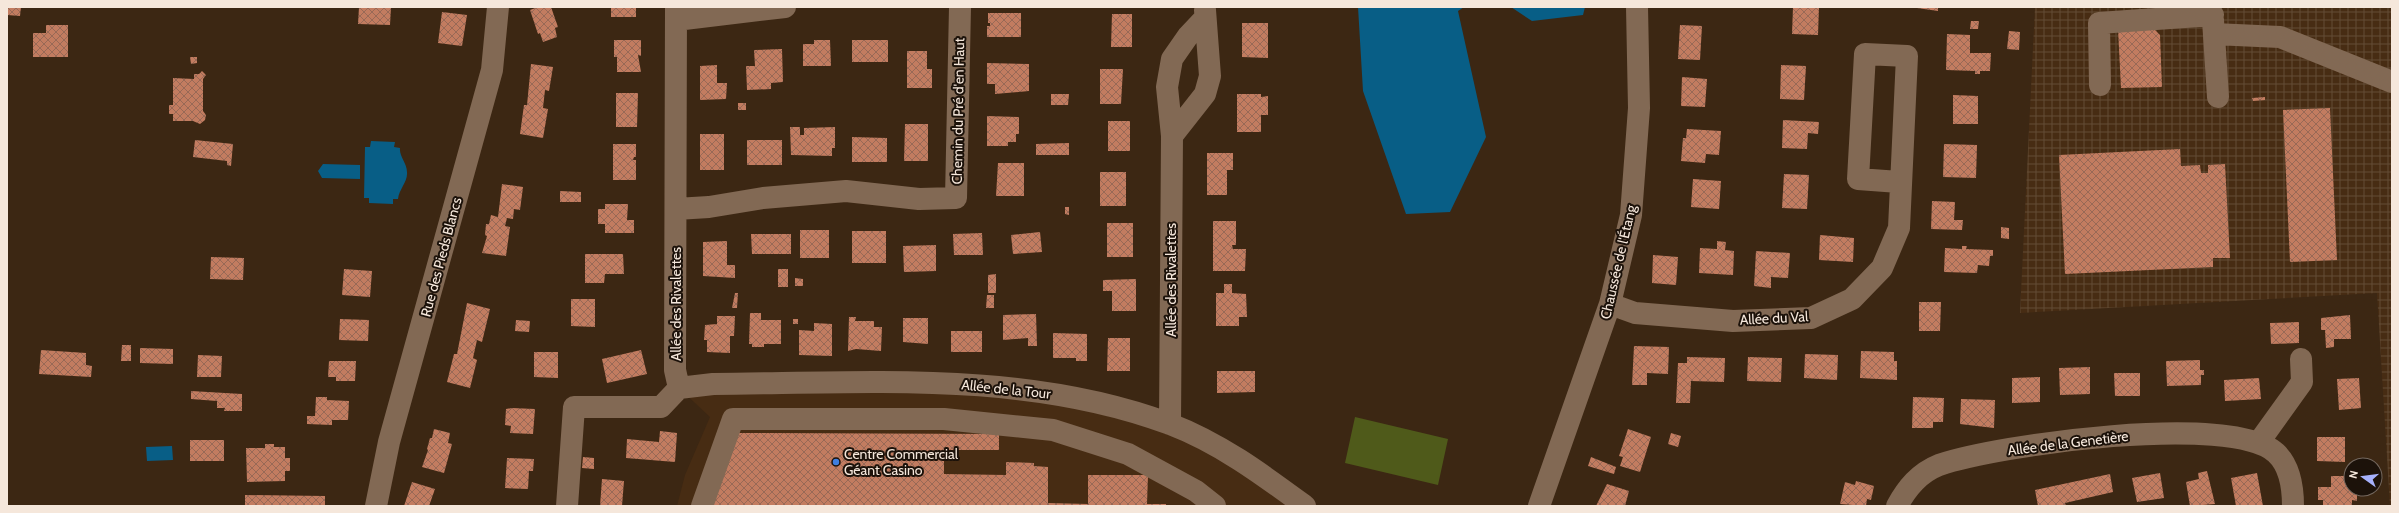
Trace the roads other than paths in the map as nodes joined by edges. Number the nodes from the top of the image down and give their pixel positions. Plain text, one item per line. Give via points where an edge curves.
1 (498, 7) edge
2 (785, 7) edge
3 (960, 7) edge
4 (1636, 7) edge
5 (1205, 12) edge
6 (676, 13) edge
7 (2213, 19) edge
8 (2392, 82) edge
9 (2100, 85) dead end
10 (2218, 97) dead end
11 (1172, 136) junction
12 (1899, 182) junction
13 (676, 209) junction
14 (1610, 304) junction
15 (2301, 359) dead end
16 (679, 388) junction
17 (1170, 424) junction
18 (2259, 442) junction
19 (376, 506) edge
20 (567, 506) edge
21 (702, 506) edge
22 (1215, 506) edge
23 (1305, 506) edge
24 (1539, 506) edge
25 (1897, 506) edge
26 (2294, 506) edge

1 - 19 street, Rue des Pieds Blancs via 492,70 389,442
2 - 6 street
3 - 13 street, Chemin du Pré d'en Haut via 956,198 919,199 846,191
4 - 14 street, Chaussée de l'Étang via 1639,108 1631,215
5 - 11 street, Allée des Rivalettes via 1172,59 1167,88
5 - 11 street, Allée des Rivalettes via 1210,76 1205,94
6 - 13 street, Allée des Rivalettes
7 - 8 street via 2280,37
7 - 9 street via 2099,23
7 - 10 street
11 - 17 street, Allée des Rivalettes
12 - 12 street, Allée du Val via 1907,56 1865,54 1858,179
12 - 14 street, Allée du Val via 1899,228 1882,268 1852,299 1811,318 1733,321 1635,313
13 - 16 street, Allée des Rivalettes via 675,370
14 - 24 street, Chaussée de l'Étang
15 - 18 street via 2302,382
16 - 17 street, Allée de la Tour via 714,384 941,383 1021,388 1083,399
16 - 20 street via 661,407 574,407
17 - 23 street, Allée de la Tour via 1235,456
18 - 25 street, Allée de la Genetière via 2219,436 2152,434 2108,435 2029,446 1939,465 1921,475 1908,487
18 - 26 street, Allée de la Genetière via 2276,453 2288,471
21 - 22 street via 733,419 944,419 1053,430 1128,454 1196,491

